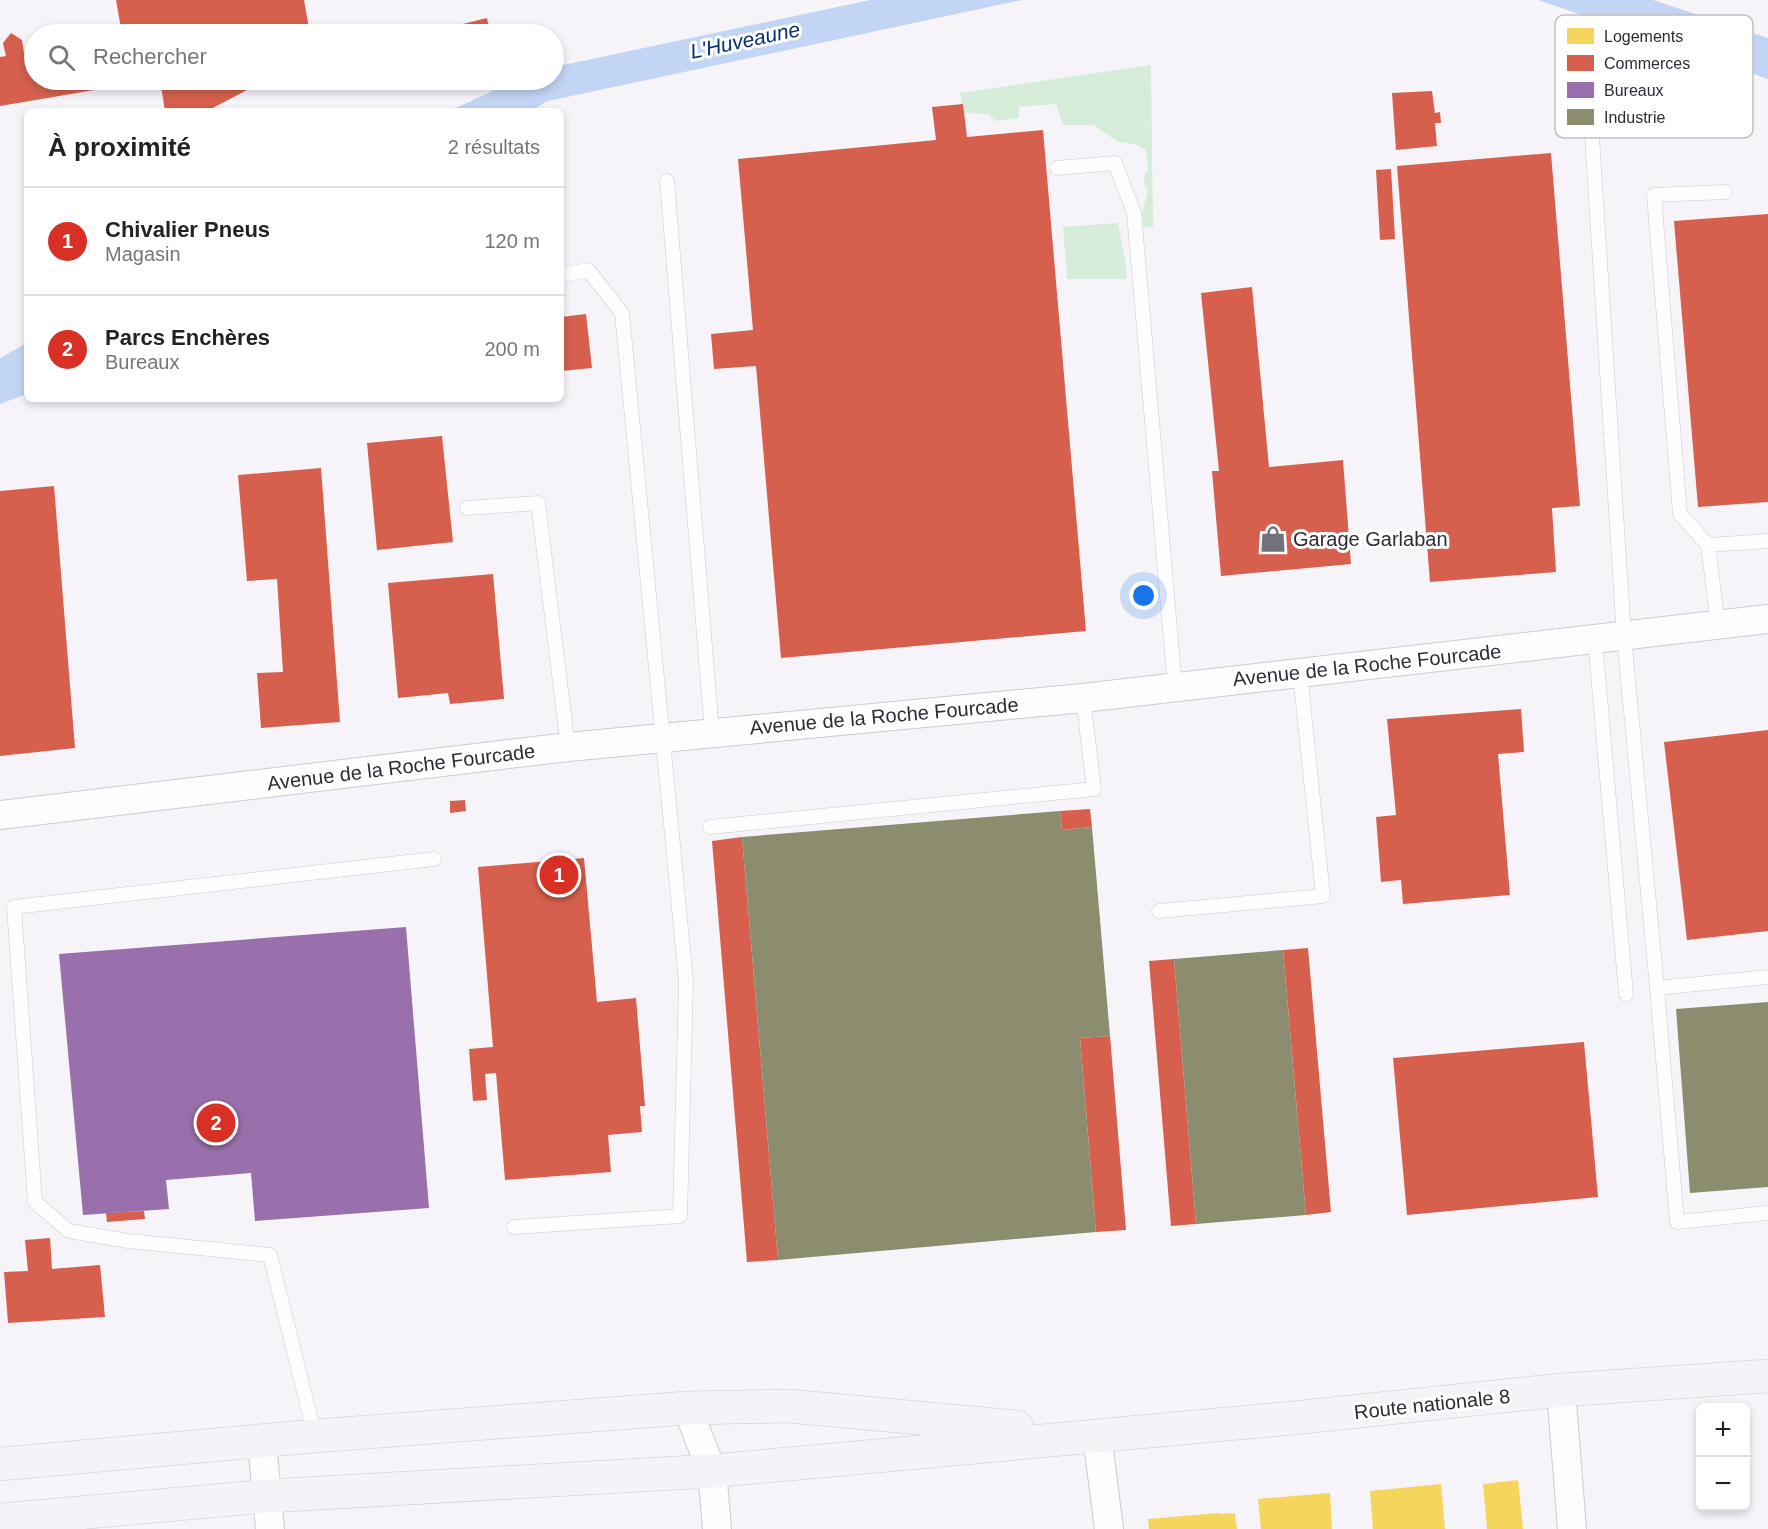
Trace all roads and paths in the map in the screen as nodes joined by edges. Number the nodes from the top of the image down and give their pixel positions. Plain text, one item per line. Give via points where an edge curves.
1 (1592, 138) edge
2 (1057, 168) dead end
3 (667, 181) dead end
4 (1725, 192) dead end
5 (564, 274) edge
6 (467, 508) dead end
7 (1768, 541) edge
8 (1708, 545) junction
9 (1768, 619) edge
10 (1718, 625) junction
11 (1624, 637) junction
12 (1595, 640) junction
13 (1300, 673) junction
14 (1175, 687) junction
15 (1083, 698) junction
16 (712, 733) junction
17 (662, 738) junction
18 (568, 747) junction
19 (0, 815) edge
20 (710, 827) dead end
21 (434, 859) dead end
22 (1159, 911) dead end
23 (1768, 977) edge
24 (1657, 988) junction
25 (1626, 994) dead end
26 (1768, 1212) edge
27 (514, 1227) dead end
28 (1768, 1376) edge
29 (1561, 1390) junction
30 (687, 1408) junction
31 (1096, 1435) junction
32 (315, 1436) junction
33 (262, 1442) junction
34 (0, 1464) edge
35 (712, 1471) junction
36 (267, 1496) junction
37 (0, 1520) edge
38 (270, 1529) edge
39 (717, 1529) edge
40 (1109, 1529) edge
41 (1572, 1529) edge

1 - 11 lane
2 - 14 lane via 1115,163 1134,213
3 - 16 lane
4 - 8 lane via 1654,195 1680,514
5 - 17 lane via 588,270 622,314
6 - 18 lane via 538,503
7 - 8 lane
8 - 10 lane
9 - 10 street, Avenue de la Roche Fourcade
10 - 11 street, Avenue de la Roche Fourcade
11 - 12 street, Avenue de la Roche Fourcade
11 - 24 lane
12 - 13 street, Avenue de la Roche Fourcade
12 - 25 lane
13 - 14 street, Avenue de la Roche Fourcade
13 - 22 lane via 1323,896
14 - 15 street, Avenue de la Roche Fourcade
15 - 16 street, Avenue de la Roche Fourcade
15 - 20 lane via 1094,789
16 - 17 street, Avenue de la Roche Fourcade
17 - 18 street, Avenue de la Roche Fourcade
17 - 27 lane via 686,981 680,1216
18 - 19 street, Avenue de la Roche Fourcade
21 - 32 lane via 14,907 35,1202 69,1231 270,1255
23 - 24 lane
24 - 26 lane via 1677,1222
28 - 29 main road, Route nationale 8
29 - 31 main road, Route nationale 8
29 - 41 street
30 - 31 main road via 789,1406
30 - 32 main road
30 - 35 street
31 - 35 main road
31 - 40 street
32 - 33 main road
33 - 34 main road
33 - 36 street
35 - 36 main road
35 - 39 street
36 - 37 main road
36 - 38 street

